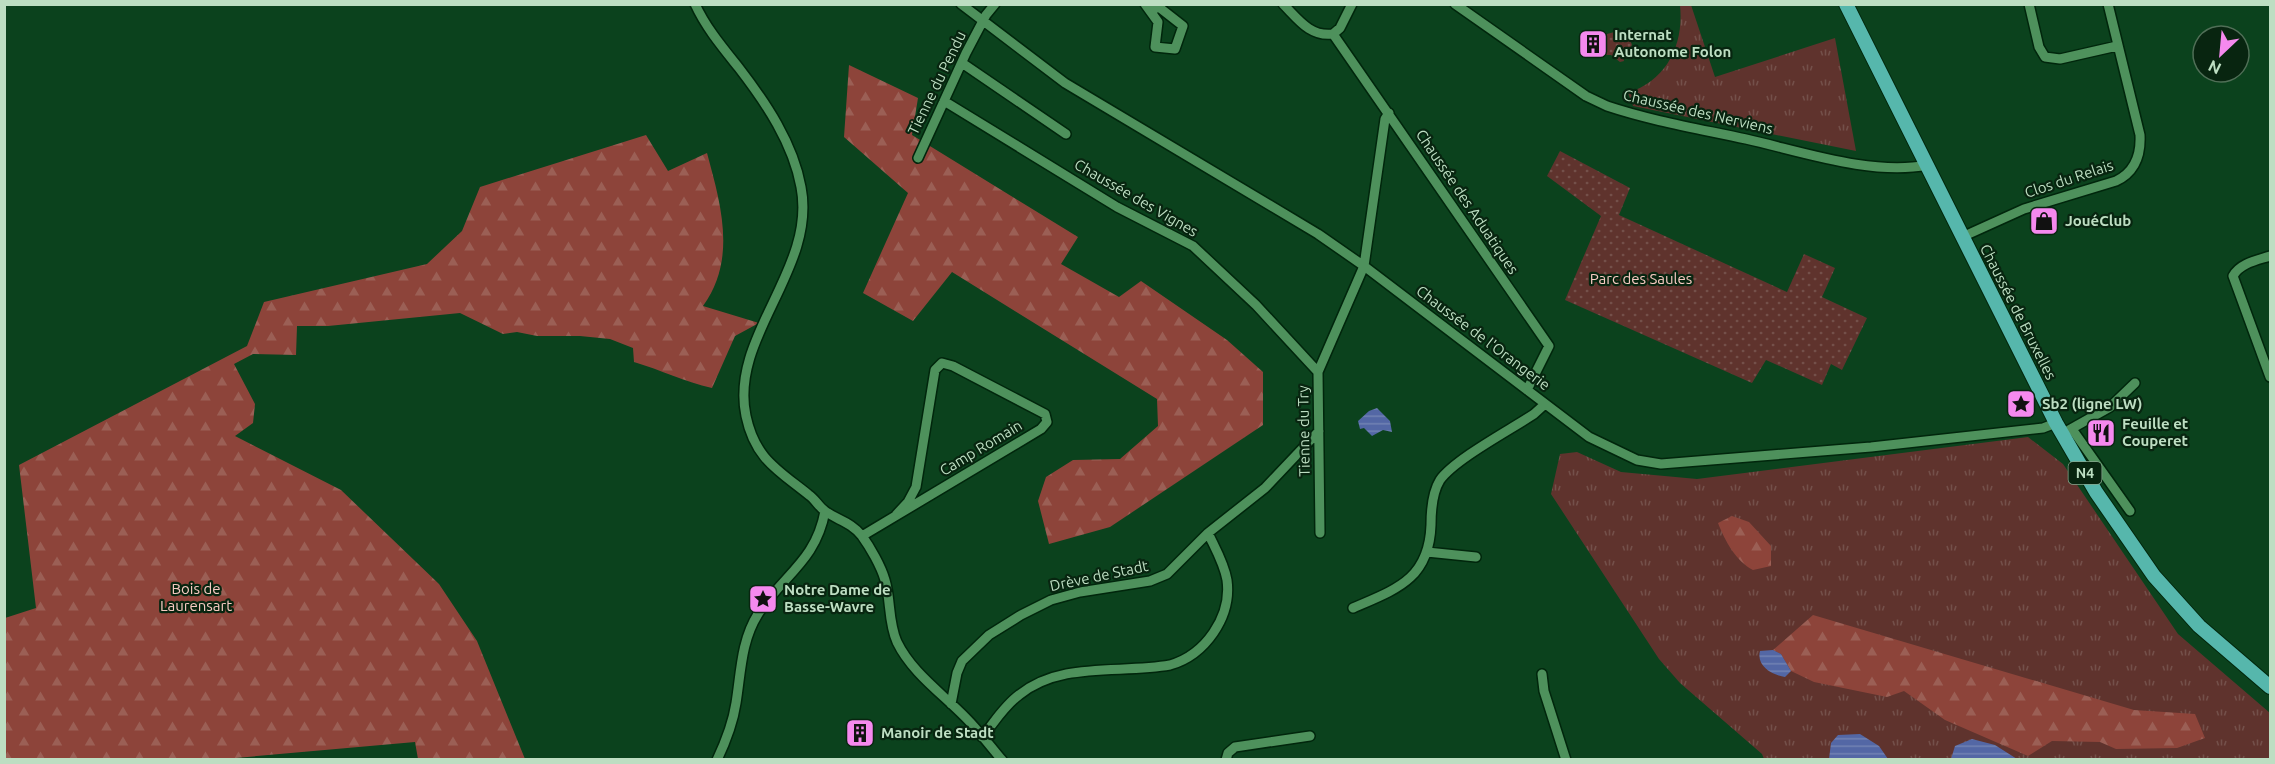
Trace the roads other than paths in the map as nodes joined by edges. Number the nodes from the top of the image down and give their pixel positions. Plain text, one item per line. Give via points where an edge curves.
1 (695, 4) edge
2 (961, 4) edge
3 (995, 4) edge
4 (1283, 4) edge
5 (1352, 4) edge
6 (1455, 4) edge
7 (1846, 4) edge
8 (2029, 4) edge
9 (2108, 4) edge
10 (1147, 6) edge
11 (983, 21) junction
12 (1333, 34) junction
13 (2117, 46) junction
14 (962, 63) junction
15 (944, 101) junction
16 (1389, 113) junction
17 (1066, 134) dead end
18 (918, 158) dead end
19 (1927, 165) junction
20 (1962, 237) junction
21 (2271, 256) edge
22 (1364, 266) junction
23 (1318, 372) junction
24 (2271, 377) edge
25 (2135, 383) dead end
26 (1527, 390) junction
27 (1545, 404) junction
28 (2063, 428) junction
29 (1319, 431) junction
30 (2130, 511) dead end
31 (825, 512) junction
32 (896, 515) junction
33 (1208, 533) junction
34 (1320, 533) dead end
35 (862, 536) junction
36 (1427, 552) junction
37 (1476, 557) dead end
38 (1353, 608) dead end
39 (1542, 674) dead end
40 (2271, 687) edge
41 (951, 704) junction
42 (1310, 736) dead end
43 (982, 737) junction
44 (717, 759) edge
45 (1002, 759) edge
46 (1226, 759) edge
47 (1566, 759) edge

1 - 31 street via 706,25 757,91 776,123 800,180 803,213 799,241 756,345 746,381 744,408 750,432 765,459
2 - 11 street, Chaussée de l'Orangerie
3 - 11 street, Tienne du Pendu
4 - 12 street via 1308,29
5 - 12 street
6 - 19 street, Chaussée des Nerviens via 1586,96 1607,106 1842,160 1888,168
7 - 19 main road, Chaussée de Bruxelles / N4
8 - 13 street via 2045,57 2060,59
9 - 13 street, Clos du Relais
10 - 10 street via 1160,8 1183,26 1175,49 1155,47 1158,22
11 - 14 street, Tienne du Pendu
11 - 22 street, Chaussée de l'Orangerie via 1065,83 1318,234
12 - 16 street, Chaussée des Aduatiques
13 - 20 street, Clos du Relais via 2140,135 2138,156 2130,171 2116,181 2024,209
14 - 15 street, Tienne du Pendu
14 - 17 street
15 - 18 street, Tienne du Pendu
15 - 23 street, Chaussée des Vignes via 1117,207 1193,246 1256,304
16 - 22 street, Tienne du Try
16 - 26 street, Chaussée des Aduatiques via 1550,346
19 - 20 main road, Chaussée de Bruxelles / N4
20 - 28 main road, Chaussée de Bruxelles / N4
21 - 24 street via 2245,265 2234,276
22 - 23 street, Tienne du Try
22 - 26 street, Chaussée de l'Orangerie
23 - 29 street, Tienne du Try
25 - 28 street, Chaussée de l'Orangerie via 2110,406
26 - 27 street, Chaussée de l'Orangerie
27 - 28 street, Chaussée de l'Orangerie via 1606,447 1637,460 1661,464
27 - 36 street via 1440,481 1433,498
28 - 30 street
28 - 40 main road, Chaussée de Bruxelles / N4 via 2096,492 2150,572 2199,626
29 - 33 street, Drève de Stadt via 1265,488
29 - 34 street, Tienne du Try
31 - 35 street via 845,519
31 - 44 street via 808,557 759,613 747,636 731,728
32 - 32 street, Camp Romain via 1041,429 1047,422 1046,414 942,363 935,370 916,487
32 - 35 street, Camp Romain
33 - 41 street, Drève de Stadt via 1162,577 1051,600 989,635 962,661
33 - 43 street via 1225,570 1227,595 1220,620 1198,651 1170,665 1046,678 1012,701
35 - 41 street via 885,578 892,627 901,650
36 - 37 street
36 - 38 street via 1419,569 1404,585
39 - 47 street
41 - 43 street
42 - 46 street via 1234,747
43 - 45 street

